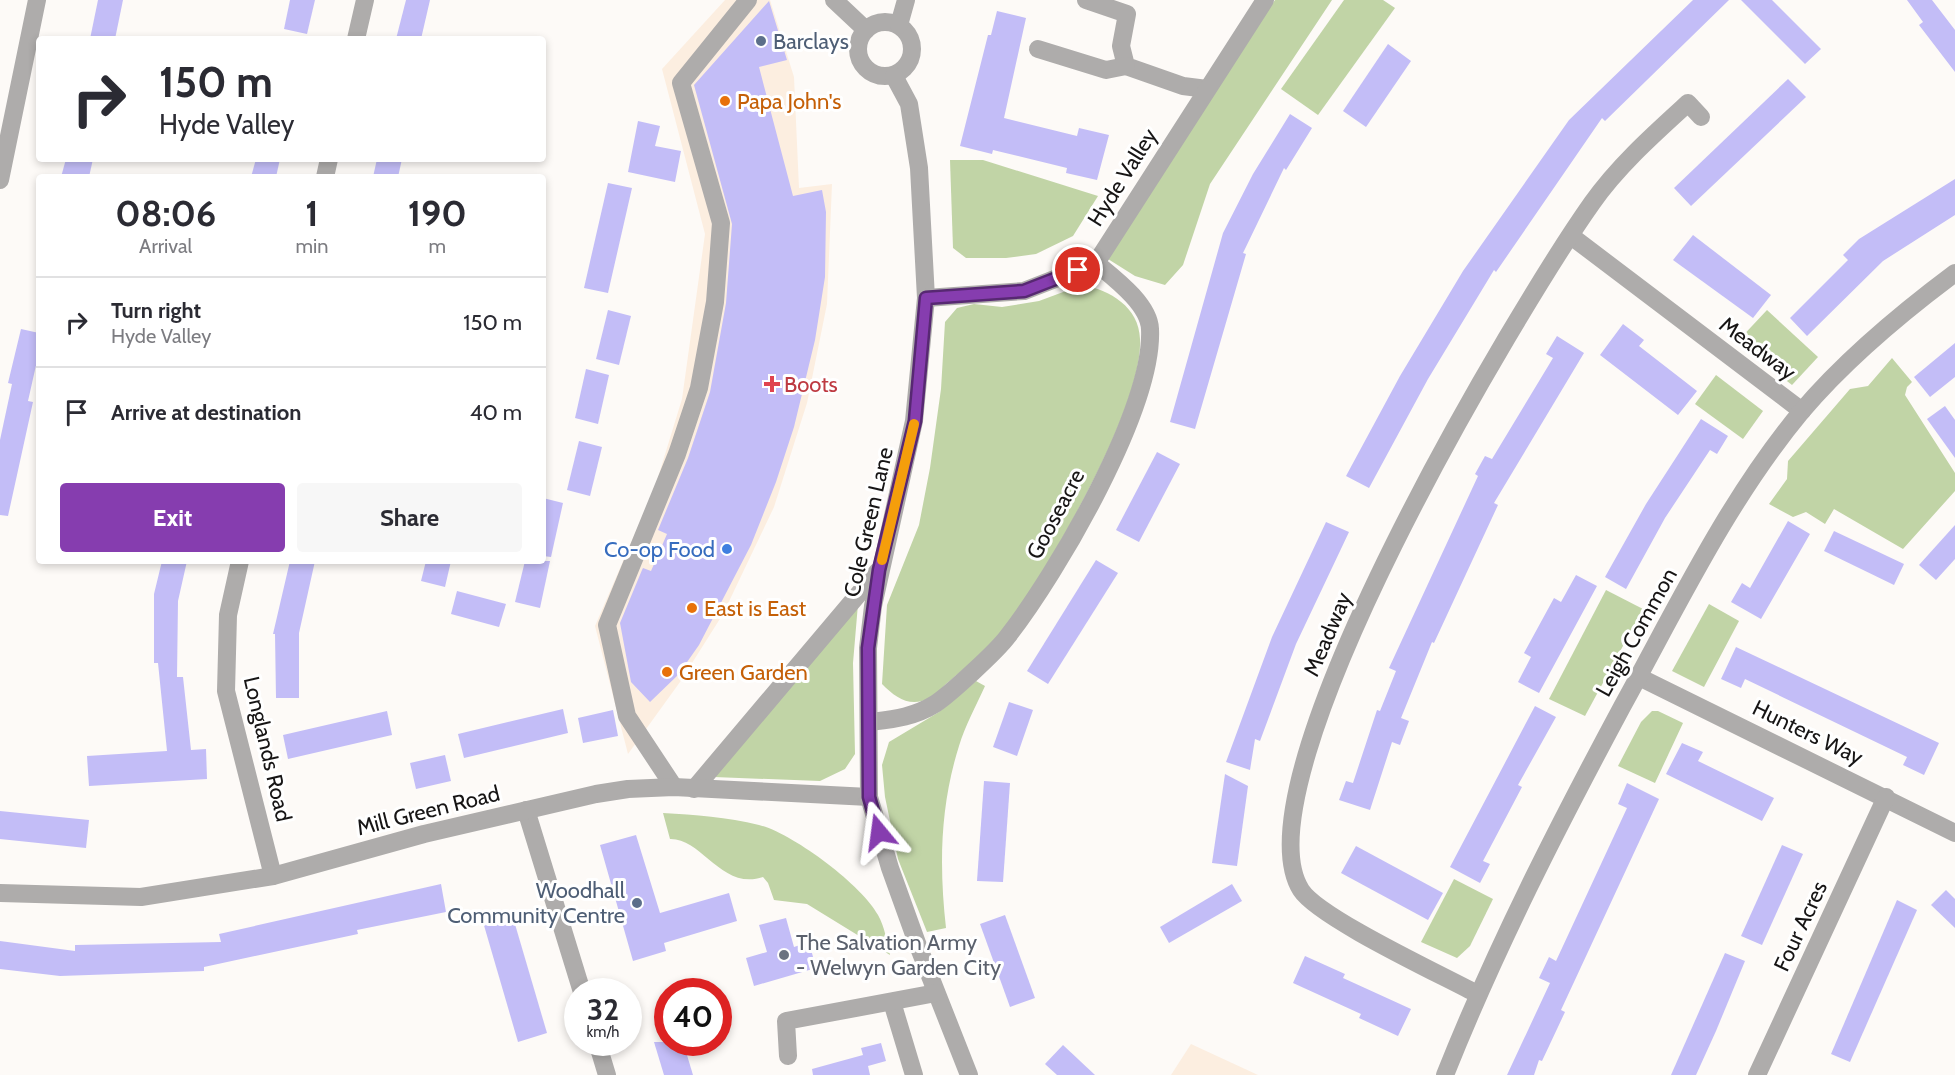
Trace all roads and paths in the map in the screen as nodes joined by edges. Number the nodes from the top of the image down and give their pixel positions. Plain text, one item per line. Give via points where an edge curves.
1 (37, 0) edge
2 (365, 0) edge
3 (748, 0) edge
4 (834, 0) edge
5 (906, 0) edge
6 (1086, 0) edge
7 (1265, 0) edge
8 (899, 25) junction
9 (866, 30) junction
10 (357, 36) edge
11 (1038, 49) dead end
12 (1126, 66) junction
13 (894, 76) junction
14 (1207, 89) junction
15 (1701, 117) dead end
16 (0, 180) edge
17 (1570, 236) junction
18 (1096, 263) junction
19 (1955, 273) edge
20 (926, 298) junction
21 (1802, 411) junction
22 (239, 564) edge
23 (879, 570) junction
24 (1639, 677) junction
25 (870, 722) junction
26 (674, 787) junction
27 (694, 789) junction
28 (869, 797) junction
29 (1886, 797) junction
30 (526, 810) junction
31 (1955, 833) edge
32 (273, 876) junction
33 (0, 893) edge
34 (578, 978) edge
35 (936, 993) junction
36 (1477, 994) junction
37 (892, 1002) junction
38 (601, 1056) edge
39 (788, 1056) dead end
40 (607, 1075) edge
41 (914, 1075) edge
42 (969, 1075) edge
43 (1445, 1075) edge
44 (1757, 1075) edge

1 - 16 street
2 - 10 street
3 - 26 street via 681,83 721,223 715,302 699,388 677,454 607,625 627,716
4 - 9 street
5 - 8 street
6 - 12 street via 1127,14 1121,46
7 - 14 street, Hyde Valley
8 - 9 street via 882,22
8 - 13 street via 912,41 913,52 910,62
9 - 13 street via 858,52 864,67 878,76
11 - 12 street via 1106,70
12 - 14 street via 1184,86
13 - 20 street, Cole Green Lane via 909,104 919,168
14 - 18 street, Hyde Valley
15 - 17 street, Meadway via 1688,103 1650,136 1593,201
17 - 21 street, Meadway
17 - 36 street, Meadway via 1484,375 1402,525 1335,675 1306,757 1290,834 1293,872 1301,891 1314,904
18 - 20 street, Hyde Valley via 1024,291
18 - 25 street, Gooseacre via 1132,292 1150,326 1144,378 1118,445 1065,553 1007,638 938,702 906,718
19 - 21 street, Leigh Common via 1858,354
20 - 23 street, Cole Green Lane via 915,421
21 - 24 street, Leigh Common via 1724,520
22 - 32 street, Longlands Road via 228,615 225,691
23 - 25 street, Cole Green Lane via 868,648
23 - 27 street
24 - 29 street, Hunters Way
24 - 36 street, Leigh Common via 1529,884
25 - 28 street, Cole Green Lane
26 - 27 street, Mill Green Road
26 - 30 street, Mill Green Road via 607,792
27 - 28 street, Mill Green Road
28 - 35 street, Cole Green Lane via 890,868
29 - 31 street, Hunters Way
29 - 44 street, Four Acres
30 - 32 street, Mill Green Road
30 - 34 street
32 - 33 street, Mill Green Road via 141,897
35 - 37 street
35 - 42 street, Cole Green Lane
36 - 43 street, Leigh Common
37 - 39 street via 786,1021
37 - 41 street
38 - 40 street

